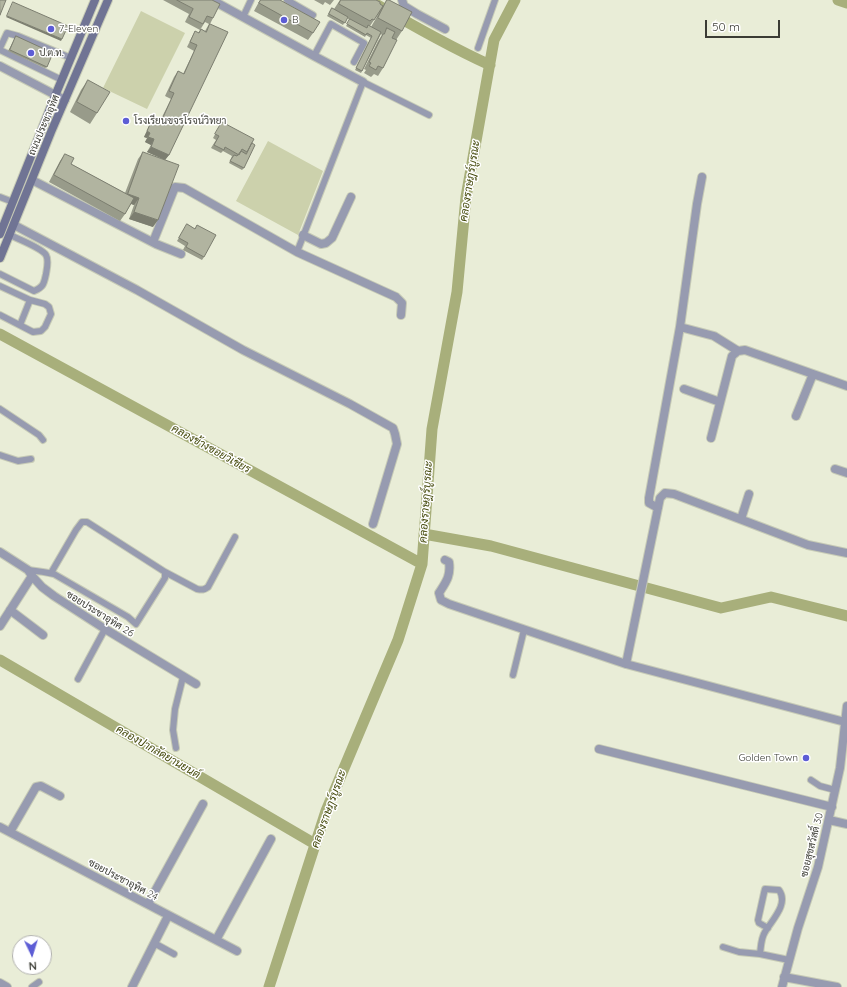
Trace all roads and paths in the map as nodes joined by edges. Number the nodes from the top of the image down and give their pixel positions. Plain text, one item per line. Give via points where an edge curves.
1 (95, 0) edge
2 (108, 0) edge
3 (212, 0) edge
4 (251, 0) edge
5 (287, 0) edge
6 (402, 0) edge
7 (495, 0) edge
8 (313, 15) dead end
9 (243, 16) junction
10 (445, 29) dead end
11 (478, 48) dead end
12 (0, 49) edge
13 (314, 56) junction
14 (71, 58) junction
15 (354, 62) dead end
16 (0, 66) edge
17 (62, 80) junction
18 (363, 82) junction
19 (55, 96) junction
20 (65, 100) junction
21 (429, 115) dead end
22 (702, 177) dead end
23 (32, 180) junction
24 (0, 197) edge
25 (351, 197) dead end
26 (13, 202) junction
27 (14, 225) junction
28 (0, 234) edge
29 (10, 235) junction
30 (303, 235) junction
31 (153, 242) junction
32 (2, 248) edge
33 (297, 252) junction
34 (181, 254) dead end
35 (0, 258) edge
36 (0, 274) edge
37 (0, 286) edge
38 (30, 300) junction
39 (0, 315) edge
40 (401, 315) dead end
41 (20, 324) junction
42 (680, 327) junction
43 (738, 351) junction
44 (813, 374) junction
45 (847, 386) edge
46 (684, 389) dead end
47 (720, 402) junction
48 (0, 409) edge
49 (796, 416) dead end
50 (710, 438) dead end
51 (43, 440) dead end
52 (0, 455) edge
53 (31, 459) dead end
54 (835, 469) dead end
55 (847, 473) edge
56 (749, 494) dead end
57 (658, 508) junction
58 (741, 519) junction
59 (373, 524) dead end
60 (235, 537) dead end
61 (0, 552) edge
62 (847, 553) edge
63 (445, 560) dead end
64 (165, 572) junction
65 (30, 573) junction
66 (51, 573) junction
67 (10, 610) junction
68 (0, 626) edge
69 (105, 629) junction
70 (524, 630) junction
71 (43, 635) dead end
72 (626, 664) junction
73 (513, 675) dead end
74 (183, 677) junction
75 (78, 678) dead end
76 (196, 684) dead end
77 (847, 706) edge
78 (846, 723) edge
79 (176, 748) dead end
80 (599, 749) dead end
81 (844, 769) edge
82 (811, 780) dead end
83 (835, 790) junction
84 (60, 796) dead end
85 (203, 804) dead end
86 (832, 807) junction
87 (829, 820) junction
88 (847, 824) edge
89 (0, 826) edge
90 (10, 832) junction
91 (271, 839) dead end
92 (148, 904) junction
93 (168, 916) junction
94 (768, 928) junction
95 (216, 940) junction
96 (154, 943) junction
97 (723, 948) dead end
98 (237, 952) dead end
99 (174, 954) dead end
100 (760, 954) junction
101 (789, 960) junction
102 (784, 977) junction
103 (39, 982) dead end
104 (0, 983) edge
105 (7, 987) edge
106 (32, 987) edge
107 (132, 987) edge
108 (782, 987) edge
109 (837, 987) edge

1 - 14 main road, ถนนประชาอุทิศ
2 - 20 main road, ถนนประชาอุทิศ
3 - 9 street
4 - 9 lane
5 - 8 lane
6 - 10 street via 404,6
7 - 11 lane
9 - 13 street
12 - 14 lane via 6,33
12 - 17 lane
13 - 15 lane via 330,24 364,43
13 - 18 street
14 - 17 main road, ถนนประชาอุทิศ
16 - 19 street
17 - 19 main road, ถนนประชาอุทิศ
18 - 21 lane
18 - 30 lane
19 - 20 street
19 - 26 main road, ถนนประชาอุทิศ
20 - 23 main road, ถนนประชาอุทิศ
22 - 42 street
23 - 27 main road, ถนนประชาอุทิศ
23 - 31 street
24 - 26 lane
25 - 30 street via 332,238 321,244
26 - 28 main road, ถนนประชาอุทิศ
27 - 29 main road, ถนนประชาอุทิศ
27 - 59 street via 137,290 242,350 393,428 397,444
29 - 32 main road, ถนนประชาอุทิศ
29 - 36 lane via 46,255 48,262 44,285 34,291
30 - 33 lane
31 - 33 street via 175,187 184,188
31 - 34 street
32 - 35 main road, ถนนประชาอุทิศ
33 - 40 street via 396,297 402,303
37 - 38 lane
38 - 41 lane
38 - 41 lane via 49,307 48,321 41,331 33,332
39 - 41 lane
42 - 43 street via 714,336
42 - 57 street via 649,498 650,503
43 - 44 street via 745,350
43 - 47 street via 732,356
44 - 45 street
44 - 49 street
46 - 47 street
47 - 50 street
48 - 51 lane
52 - 53 lane via 18,461
54 - 55 street
56 - 58 street
57 - 58 street via 660,498 665,493 674,494
57 - 72 street
58 - 62 street via 808,545
60 - 64 lane via 205,590 197,589
61 - 65 street, ซอยประชาอุทิศ 26
63 - 70 street via 449,562 450,570 448,579 439,593 441,600
64 - 66 lane via 87,522 82,522
64 - 66 lane via 162,585 136,624
65 - 66 lane
65 - 67 street
65 - 69 street, ซอยประชาอุทิศ 26 via 54,596
67 - 68 street
67 - 71 street
69 - 74 street, ซอยประชาอุทิศ 26
69 - 75 lane
70 - 72 street
70 - 73 lane
72 - 78 street
74 - 76 street, ซอยประชาอุทิศ 26
74 - 79 lane via 175,709 173,730
77 - 78 street, ซอยสุขสวัสดิ์ 30
78 - 81 street, ซอยสุขสวัสดิ์ 30
80 - 86 street
81 - 83 street, ซอยสุขสวัสดิ์ 30
82 - 83 lane via 820,786
83 - 86 street, ซอยสุขสวัสดิ์ 30
84 - 90 street via 41,786 36,787
85 - 92 street
86 - 87 street, ซอยสุขสวัสดิ์ 30
87 - 88 street
87 - 101 street, ซอยสุขสวัสดิ์ 30 via 818,867
89 - 90 street, ซอยประชาอุทิศ 24
90 - 92 street, ซอยประชาอุทิศ 24
91 - 95 street
92 - 93 street, ซอยประชาอุทิศ 24
93 - 95 street, ซอยประชาอุทิศ 24
93 - 96 street
94 - 94 lane via 782,901 779,890 766,889 764,892 758,920
94 - 100 lane via 762,938
95 - 98 street, ซอยประชาอุทิศ 24
96 - 99 lane
96 - 107 street
97 - 100 lane
100 - 101 lane
101 - 102 street, ซอยสุขสวัสดิ์ 30
102 - 108 street, ซอยสุขสวัสดิ์ 30
102 - 109 street
103 - 106 lane
104 - 105 street

